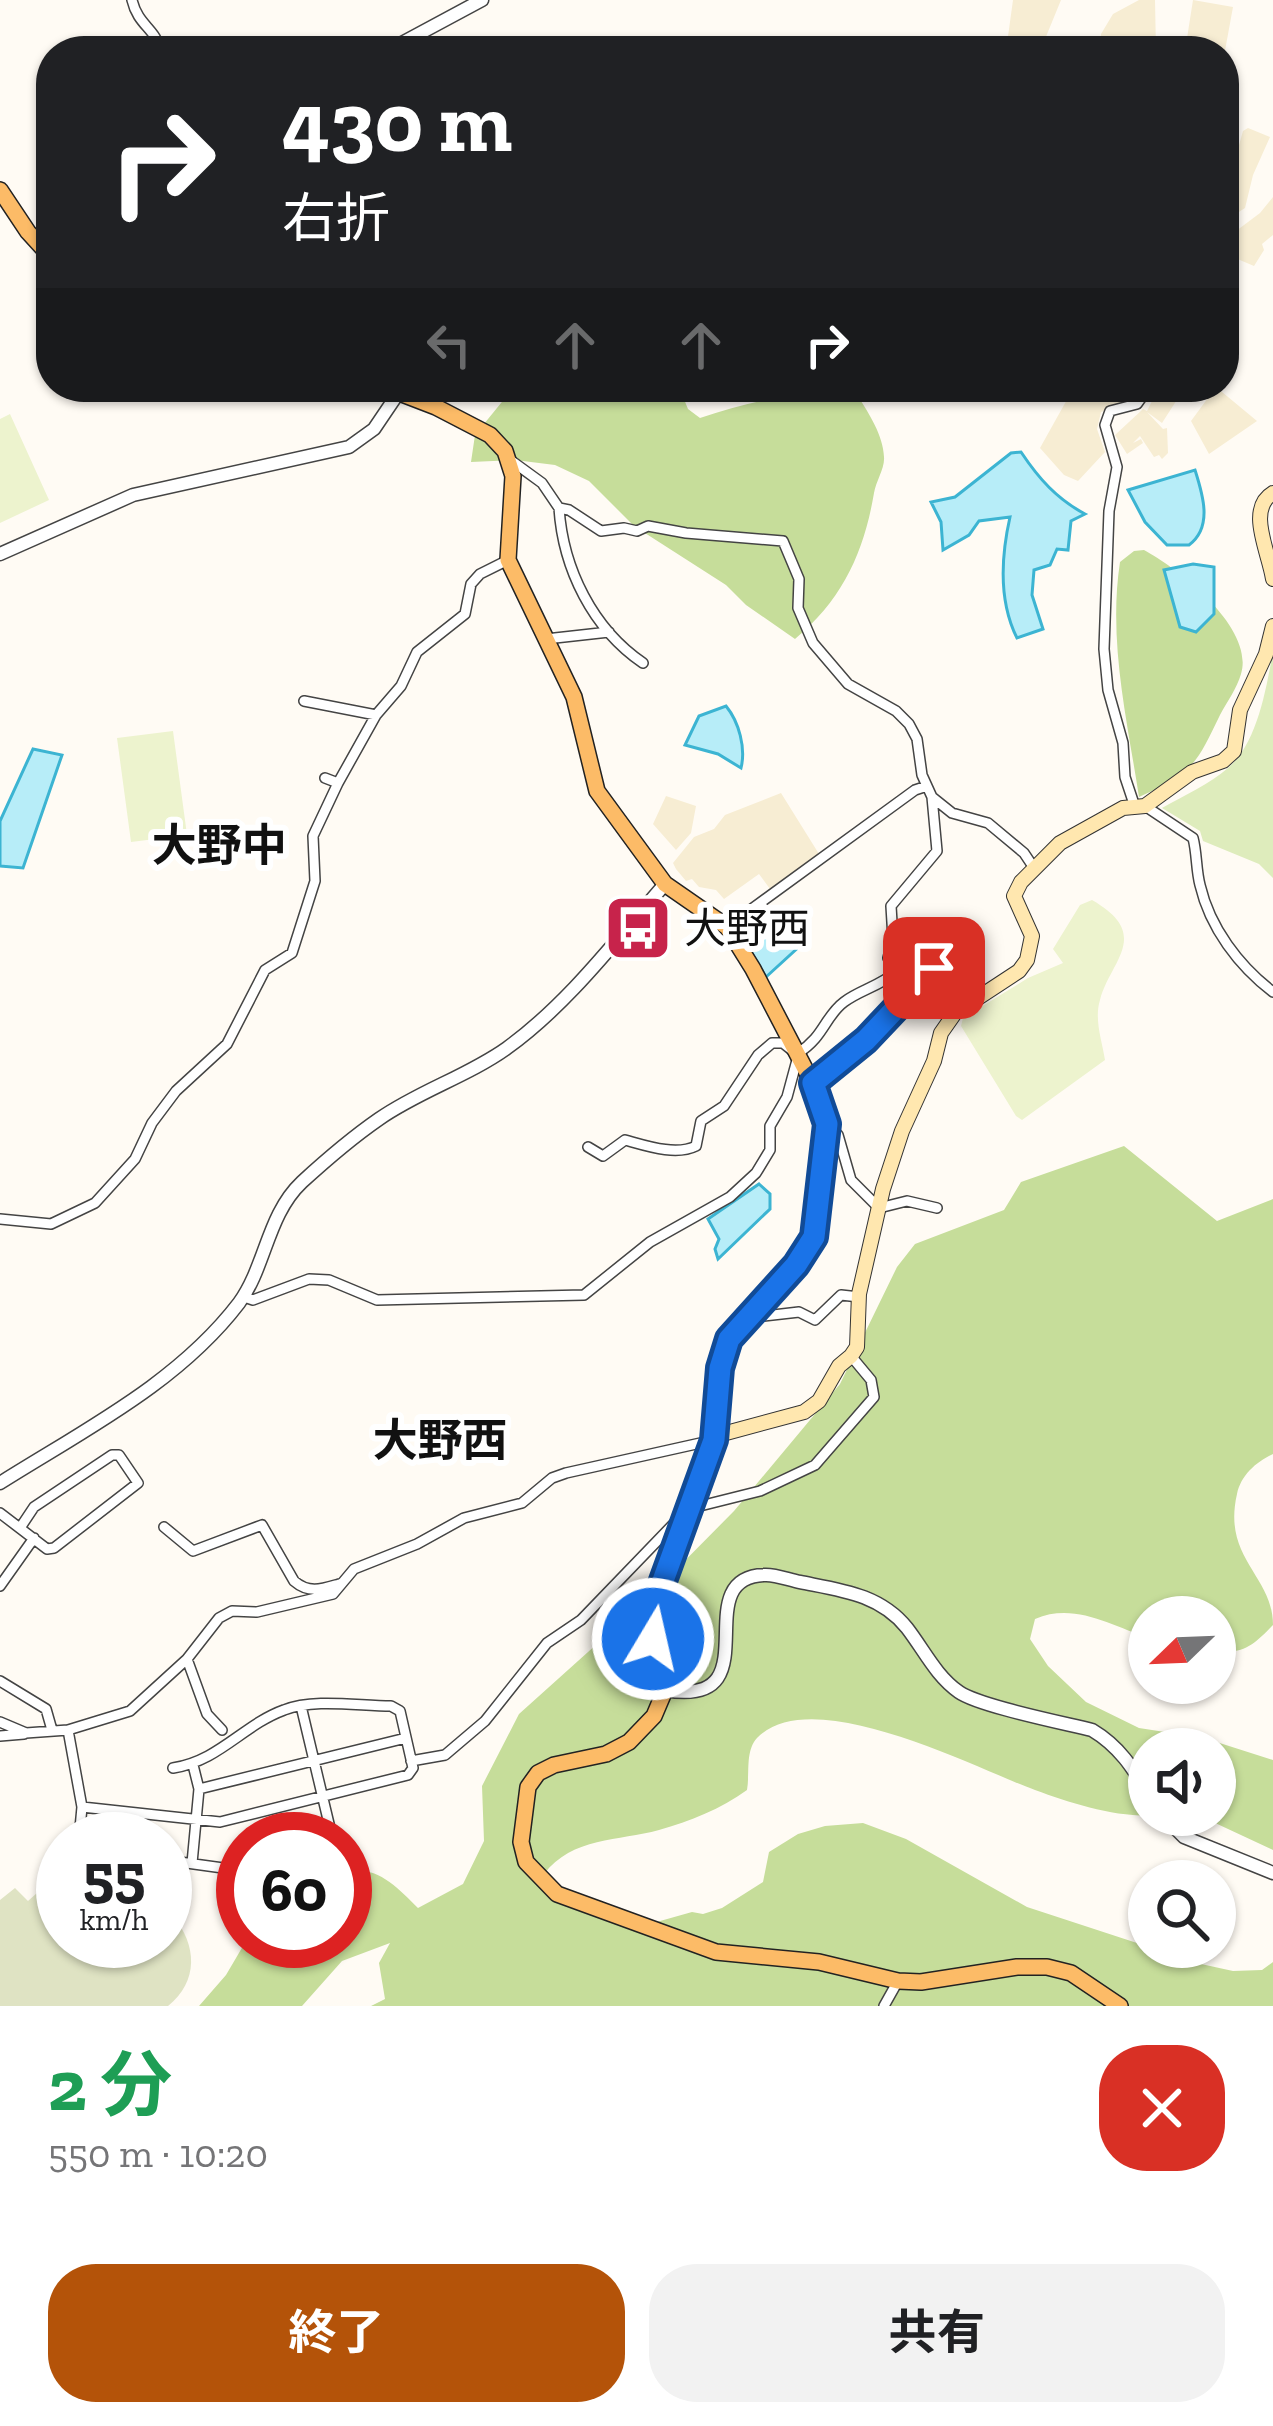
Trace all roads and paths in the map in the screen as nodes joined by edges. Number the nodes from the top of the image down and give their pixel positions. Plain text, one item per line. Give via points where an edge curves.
1 (132, 0) edge
2 (482, 0) edge
3 (156, 36) edge
4 (415, 36) edge
5 (0, 190) edge
6 (36, 240) edge
7 (386, 402) edge
8 (417, 402) edge
9 (1138, 402) edge
10 (509, 459) junction
11 (1273, 493) edge
12 (560, 508) junction
13 (0, 554) edge
14 (508, 560) junction
15 (1273, 579) edge
16 (1273, 626) edge
17 (608, 632) junction
18 (546, 640) junction
19 (643, 663) dead end
20 (304, 701) dead end
21 (376, 715) junction
22 (325, 778) dead end
23 (338, 783) junction
24 (927, 786) junction
25 (932, 797) junction
26 (1139, 805) junction
27 (1024, 853) junction
28 (1048, 854) junction
29 (1034, 868) junction
30 (665, 884) junction
31 (727, 927) junction
32 (934, 968) dead end
33 (896, 972) junction
34 (925, 978) junction
35 (1273, 992) edge
36 (944, 1013) dead end
37 (798, 1053) junction
38 (813, 1083) junction
39 (827, 1124) junction
40 (588, 1147) dead end
41 (878, 1208) junction
42 (938, 1208) dead end
43 (0, 1219) edge
44 (244, 1297) junction
45 (859, 1297) junction
46 (745, 1318) junction
47 (851, 1356) junction
48 (714, 1438) junction
49 (0, 1483) edge
50 (688, 1509) junction
51 (0, 1514) edge
52 (164, 1527) dead end
53 (20, 1528) junction
54 (34, 1538) junction
55 (344, 1583) junction
56 (0, 1586) edge
57 (187, 1659) junction
58 (0, 1681) edge
59 (665, 1690) junction
60 (302, 1706) junction
61 (0, 1722) edge
62 (52, 1730) junction
63 (68, 1730) junction
64 (222, 1730) dead end
65 (26, 1733) junction
66 (0, 1736) edge
67 (406, 1738) junction
68 (313, 1760) junction
69 (411, 1761) junction
70 (1128, 1761) edge
71 (193, 1765) junction
72 (173, 1768) dead end
73 (199, 1789) junction
74 (322, 1797) junction
75 (82, 1807) junction
76 (82, 1812) edge
77 (326, 1812) edge
78 (199, 1822) junction
79 (1183, 1836) edge
80 (192, 1863) joint
81 (216, 1867) edge
82 (1273, 1874) edge
83 (898, 1981) junction
84 (884, 2006) edge
85 (1120, 2006) edge

1 - 3 street via 136,17
2 - 4 street
5 - 6 main road
7 - 13 street via 374,430 349,447 133,495
8 - 10 main road via 490,435
9 - 26 street via 1110,410 1105,424 1117,467 1104,649 1125,777
10 - 12 street
10 - 14 main road
11 - 15 main road via 1259,507 1259,526
12 - 17 street via 567,556
12 - 24 street via 607,532 648,526 783,541 813,643 848,684 909,724
14 - 18 main road
14 - 21 street via 471,584 465,614 417,652
16 - 26 main road via 1240,710 1234,751
17 - 18 street
17 - 19 street
18 - 30 main road via 574,697 597,791
20 - 21 street
21 - 23 street
22 - 23 street
23 - 43 street via 313,836 315,880 292,953 265,970 227,1044 176,1091 135,1160 95,1202 51,1225
24 - 25 street
24 - 31 street
25 - 27 street via 952,813 988,823
25 - 33 street via 937,851 890,913 888,958
26 - 28 main road
26 - 35 street via 1193,838 1209,912 1237,960
27 - 28 street
27 - 29 street
28 - 29 main road
29 - 41 main road via 1014,896 1032,936 1027,960 945,1024
30 - 31 main road
30 - 44 street via 530,1030 380,1118 297,1186
31 - 37 main road
32 - 34 street
33 - 34 street
33 - 37 street via 842,1004 819,1039
34 - 36 street
34 - 38 street
37 - 38 main road
37 - 40 street via 783,1043 766,1047 724,1106 706,1115 690,1150 625,1140 603,1156
37 - 44 street via 756,1173 584,1294 377,1300 309,1279
38 - 39 main road
39 - 41 street via 851,1180
39 - 46 main road via 814,1237
41 - 42 street via 907,1201
41 - 45 main road
44 - 49 street via 151,1388
45 - 46 street via 841,1295 815,1320 799,1312
45 - 47 main road
46 - 48 main road via 720,1368
47 - 48 main road via 804,1412
47 - 50 street via 872,1379 874,1397 824,1458 760,1491
48 - 50 main road
48 - 55 street via 552,1478 522,1504 464,1518 354,1569
50 - 59 main road via 656,1600 653,1639
50 - 69 street via 581,1620 547,1643 485,1721 445,1755
51 - 53 street
52 - 55 street via 193,1551 262,1525 302,1588
53 - 54 street
53 - 54 street via 34,1507 119,1456 135,1488 54,1548
54 - 56 street
55 - 57 street via 318,1600 232,1611
57 - 63 street via 130,1711
57 - 64 street via 207,1714
58 - 62 street via 46,1709
59 - 70 street via 694,1694 721,1675 730,1594 763,1574 858,1593 888,1608 963,1696 1092,1730
59 - 83 main road via 629,1742 554,1765 528,1787 521,1842 538,1878 557,1894 716,1952 819,1962
60 - 67 street via 391,1706
60 - 68 street
60 - 71 street via 282,1710
61 - 65 street
62 - 63 street
62 - 65 street
63 - 75 street
65 - 66 street
67 - 68 street
67 - 69 street
68 - 73 street
68 - 74 street
69 - 74 street via 408,1775
71 - 72 street
71 - 73 street
73 - 78 street
74 - 77 street
74 - 78 street
75 - 76 street
75 - 78 street
78 - 80 street
79 - 82 street
80 - 81 street
83 - 84 street
83 - 85 main road via 1047,1967 1071,1973

